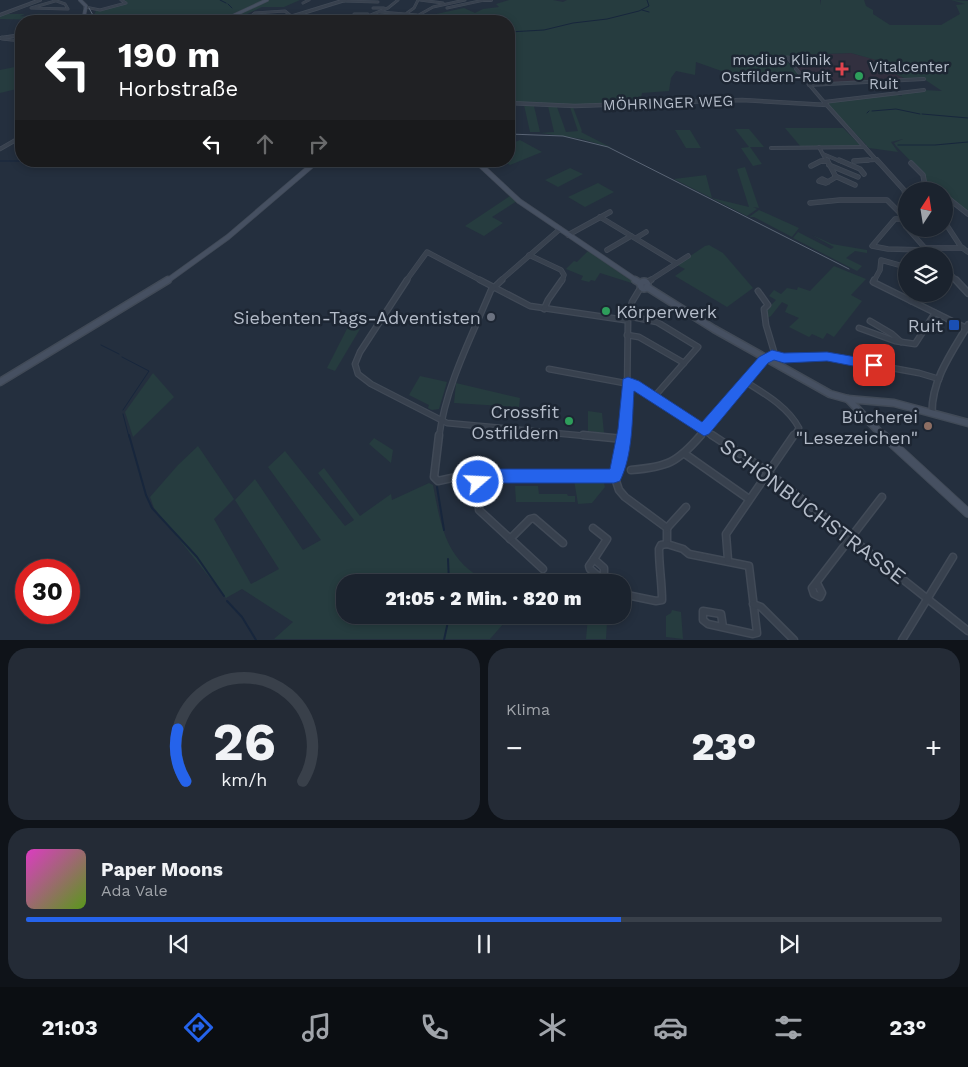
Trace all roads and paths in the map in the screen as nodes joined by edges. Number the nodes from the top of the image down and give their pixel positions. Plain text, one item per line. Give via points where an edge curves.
1 (30, 0) edge
2 (40, 0) edge
3 (55, 0) edge
4 (80, 0) edge
5 (121, 0) edge
6 (267, 0) edge
7 (309, 0) edge
8 (334, 0) edge
9 (398, 0) edge
10 (419, 0) edge
11 (449, 0) edge
12 (465, 0) edge
13 (491, 0) edge
14 (344, 1) edge
15 (483, 1) edge
16 (35, 2) junction
17 (378, 2) dead end
18 (303, 3) dead end
19 (444, 3) junction
20 (85, 7) junction
21 (373, 8) dead end
22 (388, 8) junction
23 (447, 8) dead end
24 (376, 12) junction
25 (406, 13) junction
26 (1, 14) edge
27 (354, 14) dead end
28 (370, 14) joint
29 (84, 15) edge
30 (235, 15) edge
31 (253, 15) edge
32 (288, 15) edge
33 (297, 15) edge
34 (418, 15) joint
35 (15, 36) edge
36 (1, 38) edge
37 (15, 40) edge
38 (793, 66) dead end
39 (924, 79) dead end
40 (809, 85) junction
41 (924, 90) dead end
42 (515, 103) edge
43 (825, 104) junction
44 (15, 140) edge
45 (819, 147) junction
46 (865, 147) junction
47 (772, 148) dead end
48 (0, 149) edge
49 (823, 154) junction
50 (877, 160) junction
51 (854, 161) dead end
52 (828, 163) junction
53 (911, 163) dead end
54 (811, 166) dead end
55 (310, 167) edge
56 (482, 167) edge
57 (864, 174) dead end
58 (835, 176) junction
59 (858, 177) dead end
60 (828, 182) dead end
61 (924, 182) edge
62 (898, 183) edge
63 (855, 185) dead end
64 (953, 202) edge
65 (810, 203) dead end
66 (610, 212) dead end
67 (898, 212) edge
68 (968, 214) edge
69 (600, 217) junction
70 (898, 220) edge
71 (560, 229) junction
72 (646, 232) dead end
73 (568, 235) junction
74 (630, 236) junction
75 (953, 236) edge
76 (636, 238) junction
77 (953, 248) edge
78 (963, 248) junction
79 (898, 249) edge
80 (607, 250) dead end
81 (968, 252) edge
82 (529, 255) junction
83 (688, 256) dead end
84 (676, 263) junction
85 (898, 265) edge
86 (953, 277) edge
87 (644, 285) junction
88 (493, 287) junction
89 (758, 291) dead end
90 (968, 293) edge
91 (898, 295) edge
92 (912, 302) edge
93 (544, 309) junction
94 (935, 313) junction
95 (626, 318) junction
96 (870, 321) dead end
97 (967, 327) edge
98 (859, 328) dead end
99 (627, 335) junction
100 (901, 342) junction
101 (775, 354) junction
102 (765, 359) junction
103 (684, 364) junction
104 (549, 369) dead end
105 (939, 379) junction
106 (0, 382) edge
107 (628, 382) junction
108 (746, 382) junction
109 (654, 397) junction
110 (848, 399) junction
111 (932, 412) junction
112 (442, 421) junction
113 (968, 423) edge
114 (704, 430) junction
115 (624, 439) junction
116 (685, 454) junction
117 (631, 470) dead end
118 (768, 473) junction
119 (478, 476) junction
120 (614, 477) junction
121 (882, 497) dead end
122 (749, 499) junction
123 (686, 507) dead end
124 (968, 513) edge
125 (593, 528) dead end
126 (667, 528) junction
127 (510, 538) junction
128 (851, 538) junction
129 (563, 543) dead end
130 (667, 544) junction
131 (953, 557) dead end
132 (594, 559) junction
133 (728, 560) junction
134 (543, 568) dead end
135 (596, 574) edge
136 (604, 574) edge
137 (817, 583) dead end
138 (631, 596) edge
139 (927, 598) junction
140 (753, 604) junction
141 (723, 627) dead end
142 (968, 631) edge
143 (794, 640) edge
144 (902, 640) edge

1 - 16 street
2 - 16 street
3 - 3 street via 31,8 68,9
4 - 20 main road
5 - 20 street via 126,2 100,10
6 - 30 main road
7 - 18 street
8 - 14 street
9 - 22 street
10 - 19 street
10 - 25 street
11 - 19 street
12 - 19 street
13 - 15 street
14 - 17 street
14 - 33 street
15 - 23 street
16 - 26 street
19 - 34 street
20 - 29 main road
21 - 22 street
22 - 24 street
24 - 25 street
24 - 28 street
25 - 34 street
27 - 28 street
31 - 32 street via 269,11
35 - 36 street
36 - 37 street
38 - 40 street
39 - 40 street
40 - 43 street
41 - 43 street
42 - 43 street, MÖHRINGER WEG via 575,106 748,100
43 - 46 street
44 - 48 street
45 - 46 street
45 - 47 street
45 - 49 street
46 - 50 street
49 - 52 street
49 - 57 street via 860,169
50 - 51 street
50 - 62 street
52 - 54 street via 821,161
52 - 58 street
52 - 59 street
53 - 61 street via 923,175
55 - 106 main road via 191,265
56 - 71 main road via 511,194
58 - 60 street
58 - 63 street
64 - 68 street
65 - 67 street via 887,200
66 - 69 street
69 - 73 street
69 - 74 street
70 - 79 street via 895,219 872,245
71 - 73 main road
71 - 82 street
72 - 76 street
73 - 87 main road
74 - 76 street
74 - 80 street
75 - 78 street
76 - 84 street
77 - 78 street
78 - 81 street
82 - 88 street
82 - 93 street via 561,270 564,275
83 - 84 street
84 - 87 street
85 - 91 street via 882,260 873,282
86 - 90 street
87 - 95 street via 634,298
87 - 102 main road
88 - 93 street via 525,304
88 - 112 street via 453,378
88 - 112 street via 427,252 358,354 355,367 358,374
89 - 101 street via 768,304 764,309
92 - 94 street
93 - 95 street
94 - 97 street
94 - 100 street via 916,344
95 - 99 street
95 - 103 street via 657,322 696,344 698,349
96 - 100 street
97 - 105 street
98 - 100 street
99 - 103 street via 638,337
99 - 107 street
101 - 102 street
101 - 105 street via 784,358 827,356
102 - 108 street
102 - 110 main road via 823,391
103 - 109 street
104 - 107 street
105 - 111 street via 932,396
107 - 109 street, SCHÖNBUCHSTRASSE
107 - 115 street
108 - 114 street
108 - 118 street via 772,400 799,426
109 - 114 street, SCHÖNBUCHSTRASSE
110 - 111 main road via 885,401
110 - 124 main road via 900,454 950,494
111 - 113 main road
112 - 115 street
112 - 119 street via 435,480
114 - 116 street
114 - 118 street, SCHÖNBUCHSTRASSE
115 - 120 street via 619,468
116 - 117 street via 659,468
116 - 122 street
118 - 122 street
118 - 128 street, SCHÖNBUCHSTRASSE
119 - 120 street
119 - 127 street via 479,510
120 - 126 street via 625,496
121 - 128 street
122 - 133 street via 726,534
123 - 126 street
125 - 132 street via 607,539
126 - 130 street
127 - 129 street via 534,518
127 - 134 street
128 - 137 street
128 - 139 street, SCHÖNBUCHSTRASSE
130 - 133 street via 691,554
130 - 138 street via 659,549 662,600
131 - 139 street
132 - 135 street via 589,567
132 - 136 street via 604,568
133 - 140 street via 749,566
139 - 142 street, SCHÖNBUCHSTRASSE
139 - 144 street
140 - 141 street via 756,633
140 - 143 street via 761,607

